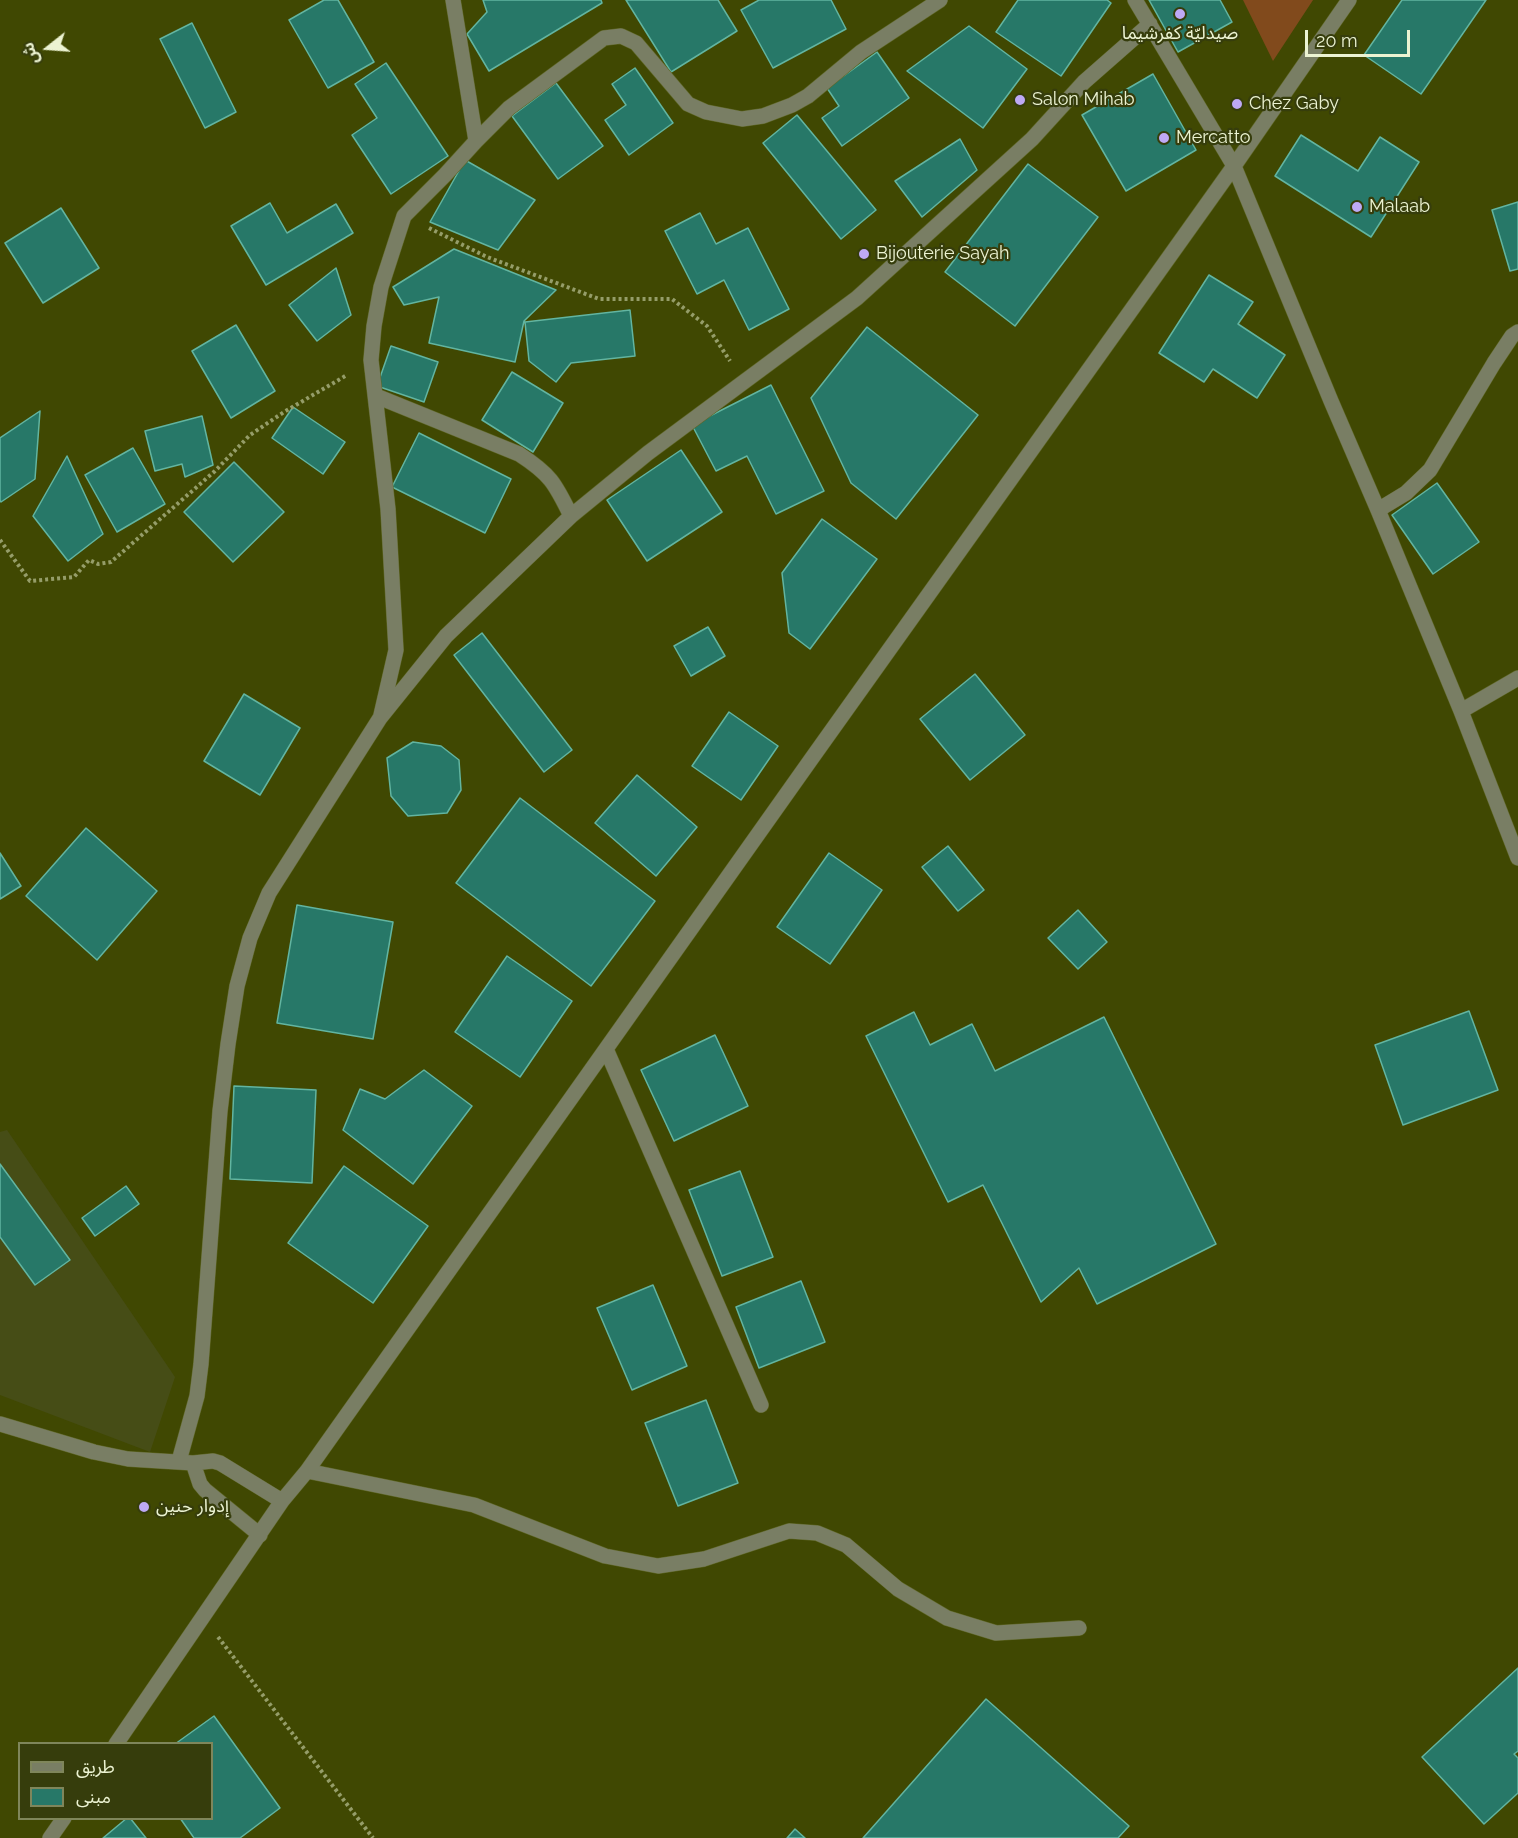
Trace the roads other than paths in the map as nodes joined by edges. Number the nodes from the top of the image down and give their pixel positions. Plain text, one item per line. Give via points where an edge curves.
1 (453, 0) edge
2 (940, 0) edge
3 (1135, 0) edge
4 (1349, 0) edge
5 (1150, 24) junction
6 (476, 141) junction
7 (1234, 166) junction
8 (1518, 332) edge
9 (376, 396) junction
10 (1378, 510) junction
11 (571, 516) junction
12 (1518, 678) edge
13 (1461, 711) junction
14 (380, 718) junction
15 (1518, 858) edge
16 (606, 1049) junction
17 (761, 1405) dead end
18 (0, 1424) edge
19 (186, 1462) junction
20 (307, 1471) junction
21 (282, 1501) junction
22 (260, 1534) junction
23 (1079, 1628) dead end
24 (117, 1742) edge
25 (63, 1820) edge
26 (50, 1838) edge

1 - 6 street
2 - 6 street via 861,52 792,105 742,119 688,104 636,43 621,36 604,38 509,108
3 - 5 street
4 - 7 street
5 - 7 street
5 - 11 street via 1084,82 1032,139 866,290 648,453
6 - 9 street via 404,216 381,286 374,327 371,360
7 - 10 street
7 - 16 street
8 - 10 street via 1494,363 1430,470 1406,493
9 - 11 street via 519,453 540,467 555,484
9 - 14 street via 388,509 396,650
10 - 13 street
11 - 14 street via 446,636
12 - 13 street
13 - 15 street
14 - 19 street via 269,893 250,938 237,986 222,1089 201,1364
16 - 17 street
16 - 20 street
18 - 19 street via 128,1459
19 - 21 street via 220,1463
19 - 22 street via 205,1490
20 - 21 street
20 - 23 street via 474,1505 605,1556 658,1566 704,1559 789,1532 817,1533 846,1545 898,1589 946,1618 996,1633
21 - 22 street
22 - 24 street
25 - 26 street

